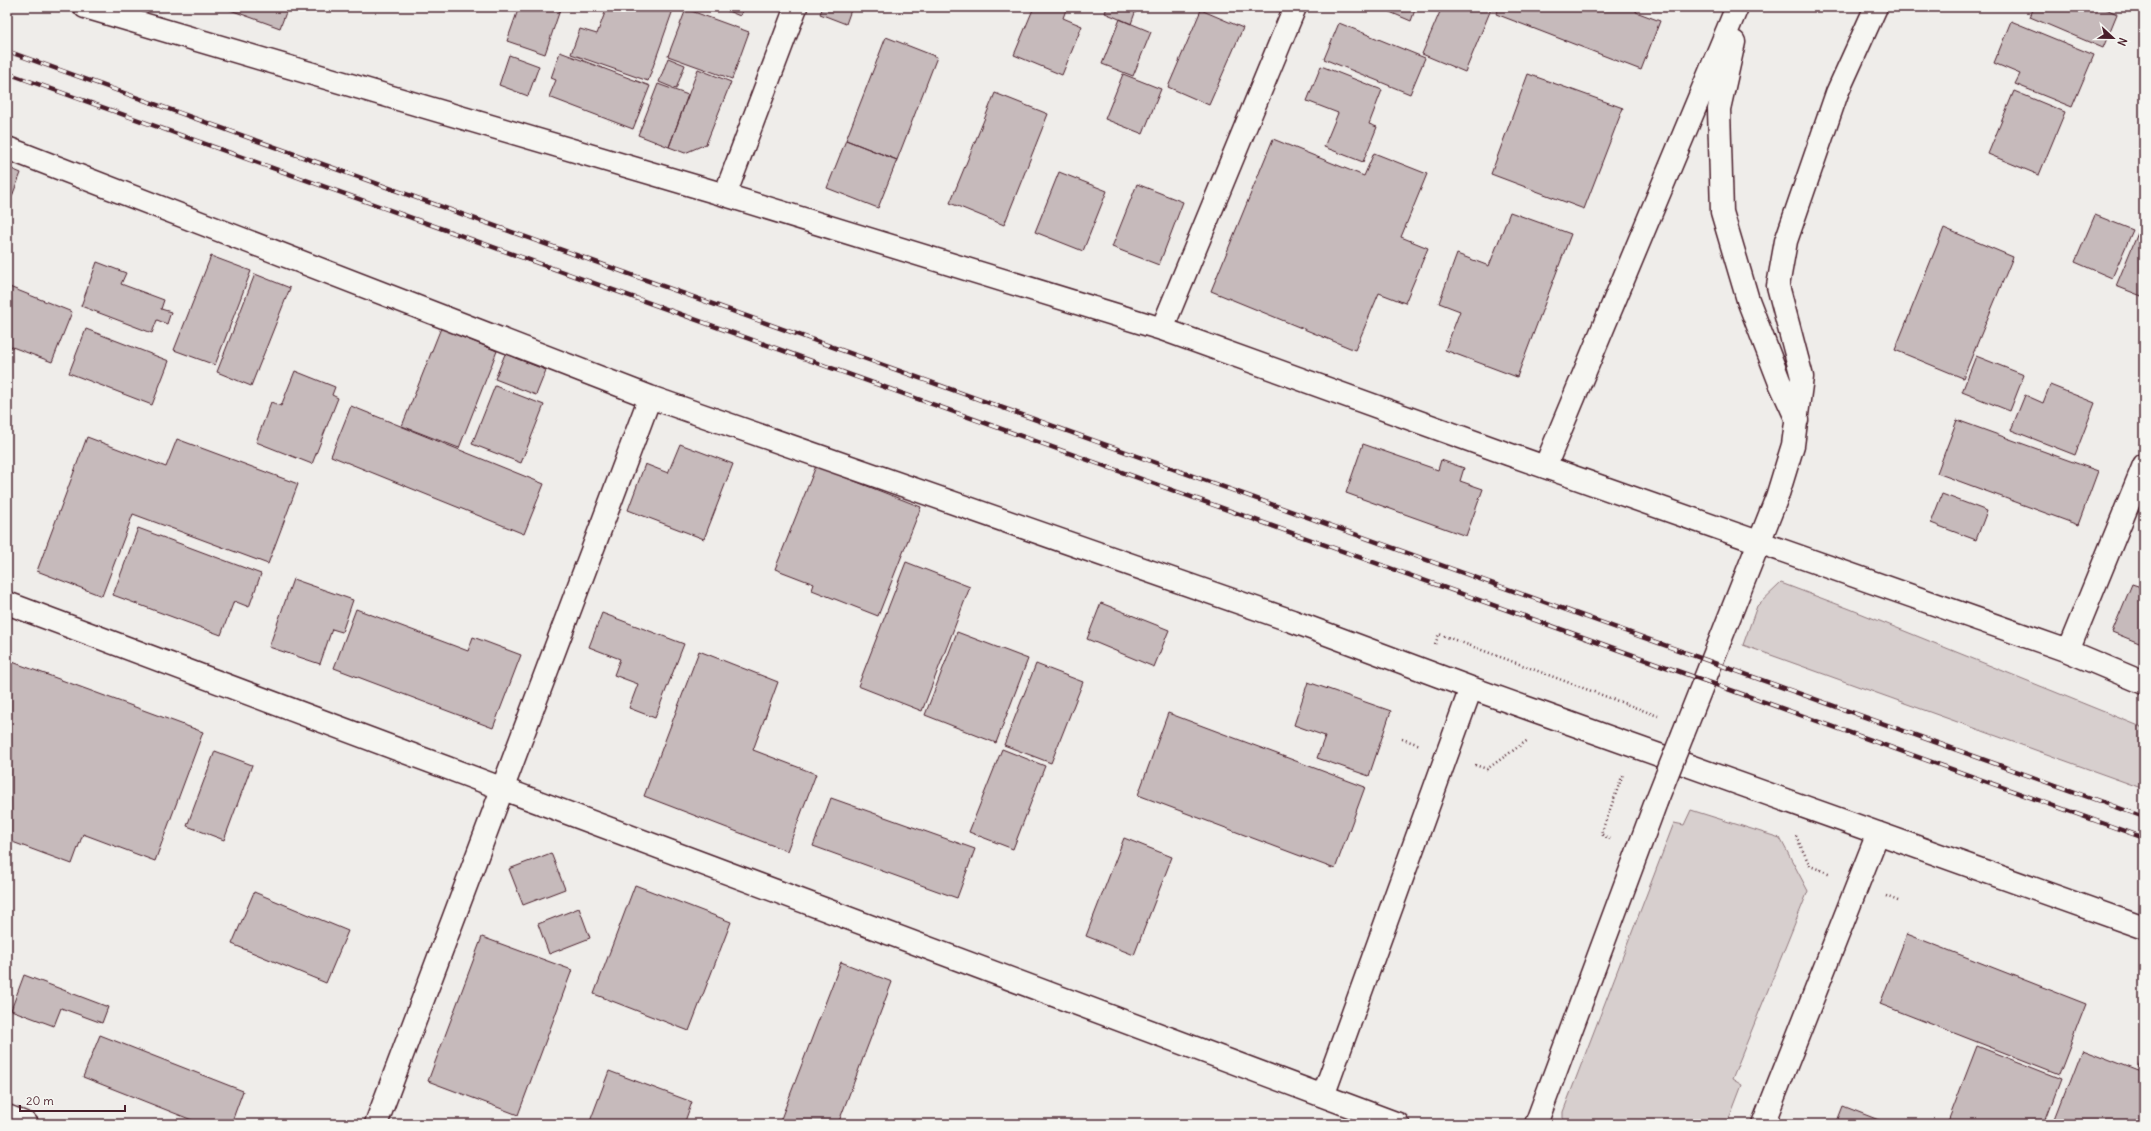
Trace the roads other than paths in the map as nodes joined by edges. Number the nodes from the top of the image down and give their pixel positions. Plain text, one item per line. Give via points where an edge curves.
1 (85, 7) edge
2 (796, 7) edge
3 (1295, 7) edge
4 (1737, 7) edge
5 (1741, 7) edge
6 (1876, 7) edge
7 (7, 148) edge
8 (725, 196) junction
9 (1162, 329) junction
10 (650, 397) junction
11 (1797, 420) junction
12 (2144, 465) edge
13 (1546, 467) junction
14 (1758, 541) junction
15 (7, 603) edge
16 (2068, 651) junction
17 (2144, 683) edge
18 (1471, 688) junction
19 (501, 788) junction
20 (1878, 833) junction
21 (2144, 928) edge
22 (1323, 1096) junction
23 (7, 1116) edge
24 (1364, 1118) edge
25 (27, 1124) edge
26 (376, 1124) edge
27 (1398, 1124) edge
28 (1536, 1124) edge
29 (1763, 1124) edge

1 - 8 main road
2 - 8 main road
3 - 9 main road
4 - 13 main road
5 - 11 main road via 1719,109 1722,212 1748,300
6 - 11 main road via 1837,93 1786,241 1778,286 1802,377
7 - 10 main road
8 - 9 main road
9 - 13 main road
10 - 18 main road via 1292,621
10 - 19 main road
11 - 14 main road via 1793,446
12 - 16 main road
13 - 14 main road
14 - 16 main road
14 - 28 main road, bridge via 1656,802
15 - 19 main road
16 - 17 main road
18 - 20 main road
18 - 22 main road
19 - 22 main road
19 - 26 main road
20 - 21 main road
20 - 29 main road
22 - 24 main road
23 - 25 main road
24 - 27 main road

